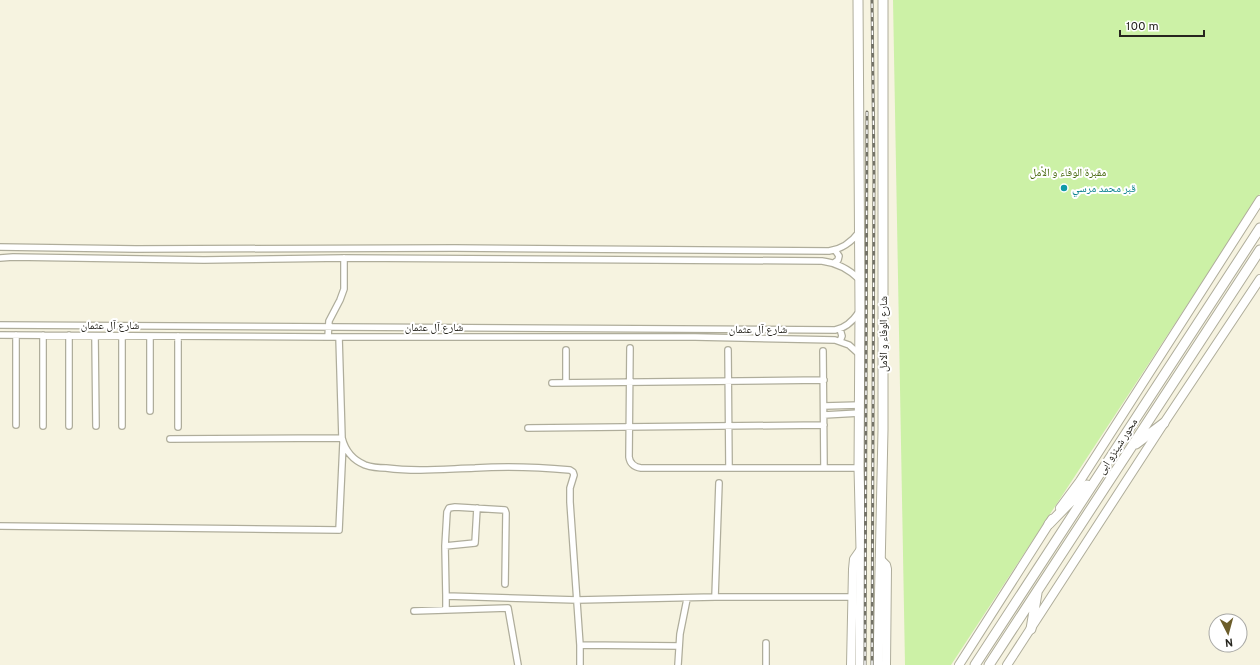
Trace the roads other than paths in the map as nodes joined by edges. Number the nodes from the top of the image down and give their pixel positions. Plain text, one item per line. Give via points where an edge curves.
1 (858, 0) edge
2 (883, 0) edge
3 (1260, 200) edge
4 (1260, 228) edge
5 (859, 232) junction
6 (0, 246) edge
7 (455, 248) junction
8 (835, 250) junction
9 (1260, 250) edge
10 (0, 258) edge
11 (344, 258) junction
12 (454, 259) junction
13 (834, 263) junction
14 (1260, 279) edge
15 (860, 280) junction
16 (860, 310) junction
17 (2, 325) edge
18 (328, 327) junction
19 (840, 329) junction
20 (2, 335) edge
21 (16, 335) junction
22 (43, 335) junction
23 (69, 335) junction
24 (95, 336) junction
25 (122, 336) junction
26 (150, 336) junction
27 (178, 336) junction
28 (328, 337) junction
29 (339, 337) junction
30 (840, 341) junction
31 (630, 348) dead end
32 (566, 350) dead end
33 (728, 350) dead end
34 (823, 351) dead end
35 (860, 354) junction
36 (728, 380) junction
37 (824, 380) junction
38 (630, 381) junction
39 (566, 382) junction
40 (552, 383) dead end
41 (824, 406) junction
42 (839, 406) junction
43 (860, 409) junction
44 (150, 412) dead end
45 (839, 414) junction
46 (824, 415) junction
47 (1164, 423) junction
48 (16, 425) dead end
49 (824, 425) junction
50 (43, 426) dead end
51 (69, 426) dead end
52 (96, 426) dead end
53 (122, 426) dead end
54 (178, 426) dead end
55 (729, 426) junction
56 (630, 427) junction
57 (528, 428) dead end
58 (170, 439) dead end
59 (343, 439) junction
60 (1130, 449) junction
61 (729, 468) junction
62 (824, 468) junction
63 (859, 468) junction
64 (1102, 470) junction
65 (719, 483) dead end
66 (476, 508) junction
67 (1049, 524) junction
68 (0, 526) edge
69 (445, 546) junction
70 (861, 549) junction
71 (880, 559) junction
72 (505, 584) dead end
73 (1037, 590) junction
74 (446, 596) junction
75 (715, 597) junction
76 (852, 597) junction
77 (687, 598) junction
78 (577, 600) junction
79 (446, 610) junction
80 (414, 611) dead end
81 (1032, 629) junction
82 (766, 643) dead end
83 (580, 645) junction
84 (678, 646) junction
85 (518, 665) edge
86 (580, 665) edge
87 (678, 665) edge
88 (766, 665) edge
89 (851, 665) edge
90 (860, 665) edge
91 (878, 665) edge
92 (886, 665) edge
93 (959, 665) edge
94 (975, 665) edge
95 (988, 665) edge
96 (1007, 665) edge

1 - 5 main road, شارع الوفاء و الامل
2 - 71 main road, شارع الوفاء و الامل via 883,422
3 - 67 street via 1080,481
4 - 64 main road, محور شينزو ابى
5 - 8 street via 851,242
5 - 15 main road, شارع الوفاء و الامل
6 - 7 street via 136,249
7 - 8 street
7 - 12 street
8 - 13 street via 839,256
9 - 60 main road, محور شينزو ابى
10 - 11 street
11 - 12 street
11 - 18 street via 344,289
12 - 13 street
13 - 15 street via 850,271
14 - 47 street
15 - 16 main road, شارع الوفاء و الامل
16 - 19 street via 851,322
16 - 35 main road, شارع الوفاء و الامل
17 - 18 street, شارع آل عثمان
17 - 20 street
18 - 19 street, شارع آل عثمان
18 - 28 street
19 - 30 street
20 - 21 street, شارع آل عثمان
21 - 22 street, شارع آل عثمان
21 - 48 street
22 - 23 street, شارع آل عثمان
22 - 50 street
23 - 24 street, شارع آل عثمان
23 - 51 street
24 - 25 street, شارع آل عثمان
24 - 52 street
25 - 26 street, شارع آل عثمان
25 - 53 street
26 - 27 street, شارع آل عثمان
26 - 44 street
27 - 28 street, شارع آل عثمان
27 - 54 street
28 - 29 street, شارع آل عثمان
29 - 30 street, شارع آل عثمان via 695,337
29 - 59 street
30 - 35 street, شارع آل عثمان via 849,344
31 - 38 street
32 - 39 street
33 - 36 street
34 - 37 street
35 - 43 main road, شارع الوفاء و الامل
36 - 37 street
36 - 38 street
36 - 55 street
37 - 41 street
38 - 39 street
38 - 56 street
39 - 40 street
41 - 42 street
41 - 46 street
42 - 43 street
42 - 45 street
43 - 45 street
43 - 63 main road, شارع الوفاء و الامل
45 - 46 street
46 - 49 street
47 - 60 main road
47 - 81 street
49 - 55 street
49 - 62 street
55 - 56 street
55 - 61 street
56 - 57 street
56 - 61 street via 629,457 631,464 637,468
58 - 59 street
59 - 68 street via 339,530
59 - 78 street via 351,456 374,467 406,470 503,467 571,470 574,475 570,488 570,502
60 - 73 main road, محور شينزو ابى
61 - 62 street
62 - 63 street
63 - 70 main road, شارع الوفاء و الامل
64 - 67 main road
64 - 94 main road, محور شينزو ابى
65 - 75 street
66 - 69 street via 475,543
66 - 69 street via 449,508
66 - 72 street via 505,510
67 - 93 street
69 - 74 street
70 - 76 street, شارع الوفاء و الامل via 854,559
70 - 90 main road
71 - 91 main road
71 - 92 street, شارع الوفاء و الامل via 886,565 887,573
73 - 81 main road
73 - 95 main road, محور شينزو ابى
74 - 78 street
74 - 79 street
75 - 76 street
75 - 77 street
76 - 89 street, شارع الوفاء و الامل
77 - 78 street
77 - 84 street
78 - 83 street
79 - 80 street
79 - 85 street via 508,608
81 - 96 street
82 - 88 street
83 - 84 street
83 - 86 street
84 - 87 street

